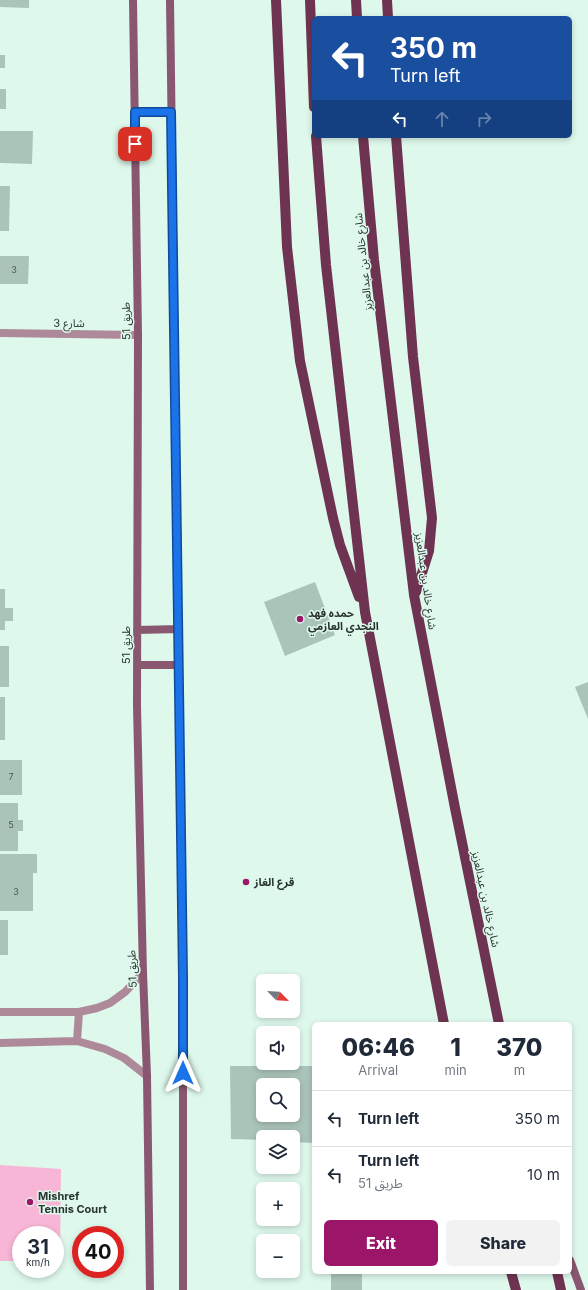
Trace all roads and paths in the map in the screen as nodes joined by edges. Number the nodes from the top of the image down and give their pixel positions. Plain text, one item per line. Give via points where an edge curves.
1 (133, 0) edge
2 (170, 0) edge
3 (276, 0) edge
4 (310, 0) edge
5 (356, 0) edge
6 (387, 0) edge
7 (357, 16) edge
8 (388, 16) edge
9 (312, 80) edge
10 (135, 112) junction
11 (171, 112) junction
12 (316, 138) edge
13 (363, 138) edge
14 (396, 138) edge
15 (0, 333) edge
16 (138, 335) junction
17 (414, 596) junction
18 (365, 612) junction
19 (179, 629) junction
20 (138, 630) junction
21 (137, 665) junction
22 (179, 665) junction
23 (143, 973) junction
24 (0, 1012) edge
25 (79, 1012) junction
26 (444, 1022) edge
27 (499, 1022) edge
28 (77, 1041) junction
29 (0, 1043) edge
30 (148, 1076) junction
31 (572, 1265) edge
32 (512, 1274) edge
33 (557, 1274) edge
34 (150, 1290) edge
35 (183, 1290) edge
36 (516, 1290) edge
37 (561, 1290) edge
38 (581, 1290) edge

1 - 10 street, طريق 51
2 - 11 street
3 - 18 main road via 287,247 300,361 340,545
4 - 9 main road
5 - 7 main road
6 - 8 main road
10 - 11 street
10 - 16 street, طريق 51
11 - 19 street
12 - 18 main road via 326,265
13 - 17 main road, شارع خالد بن عبدالعزيز via 374,260
14 - 17 main road via 413,357 432,518 428,551
15 - 16 street, شارع 3
16 - 20 street, طريق 51
17 - 27 main road, شارع خالد بن عبدالعزيز
18 - 26 main road
19 - 20 street
19 - 22 street
20 - 21 street, طريق 51
21 - 22 street
21 - 23 street, طريق 51
22 - 35 street
23 - 25 street via 110,1003
23 - 30 street, طريق 51
24 - 25 street
25 - 28 street
28 - 29 street
28 - 30 street via 112,1052
30 - 34 street, طريق 51
31 - 38 street
32 - 36 main road
33 - 37 main road

